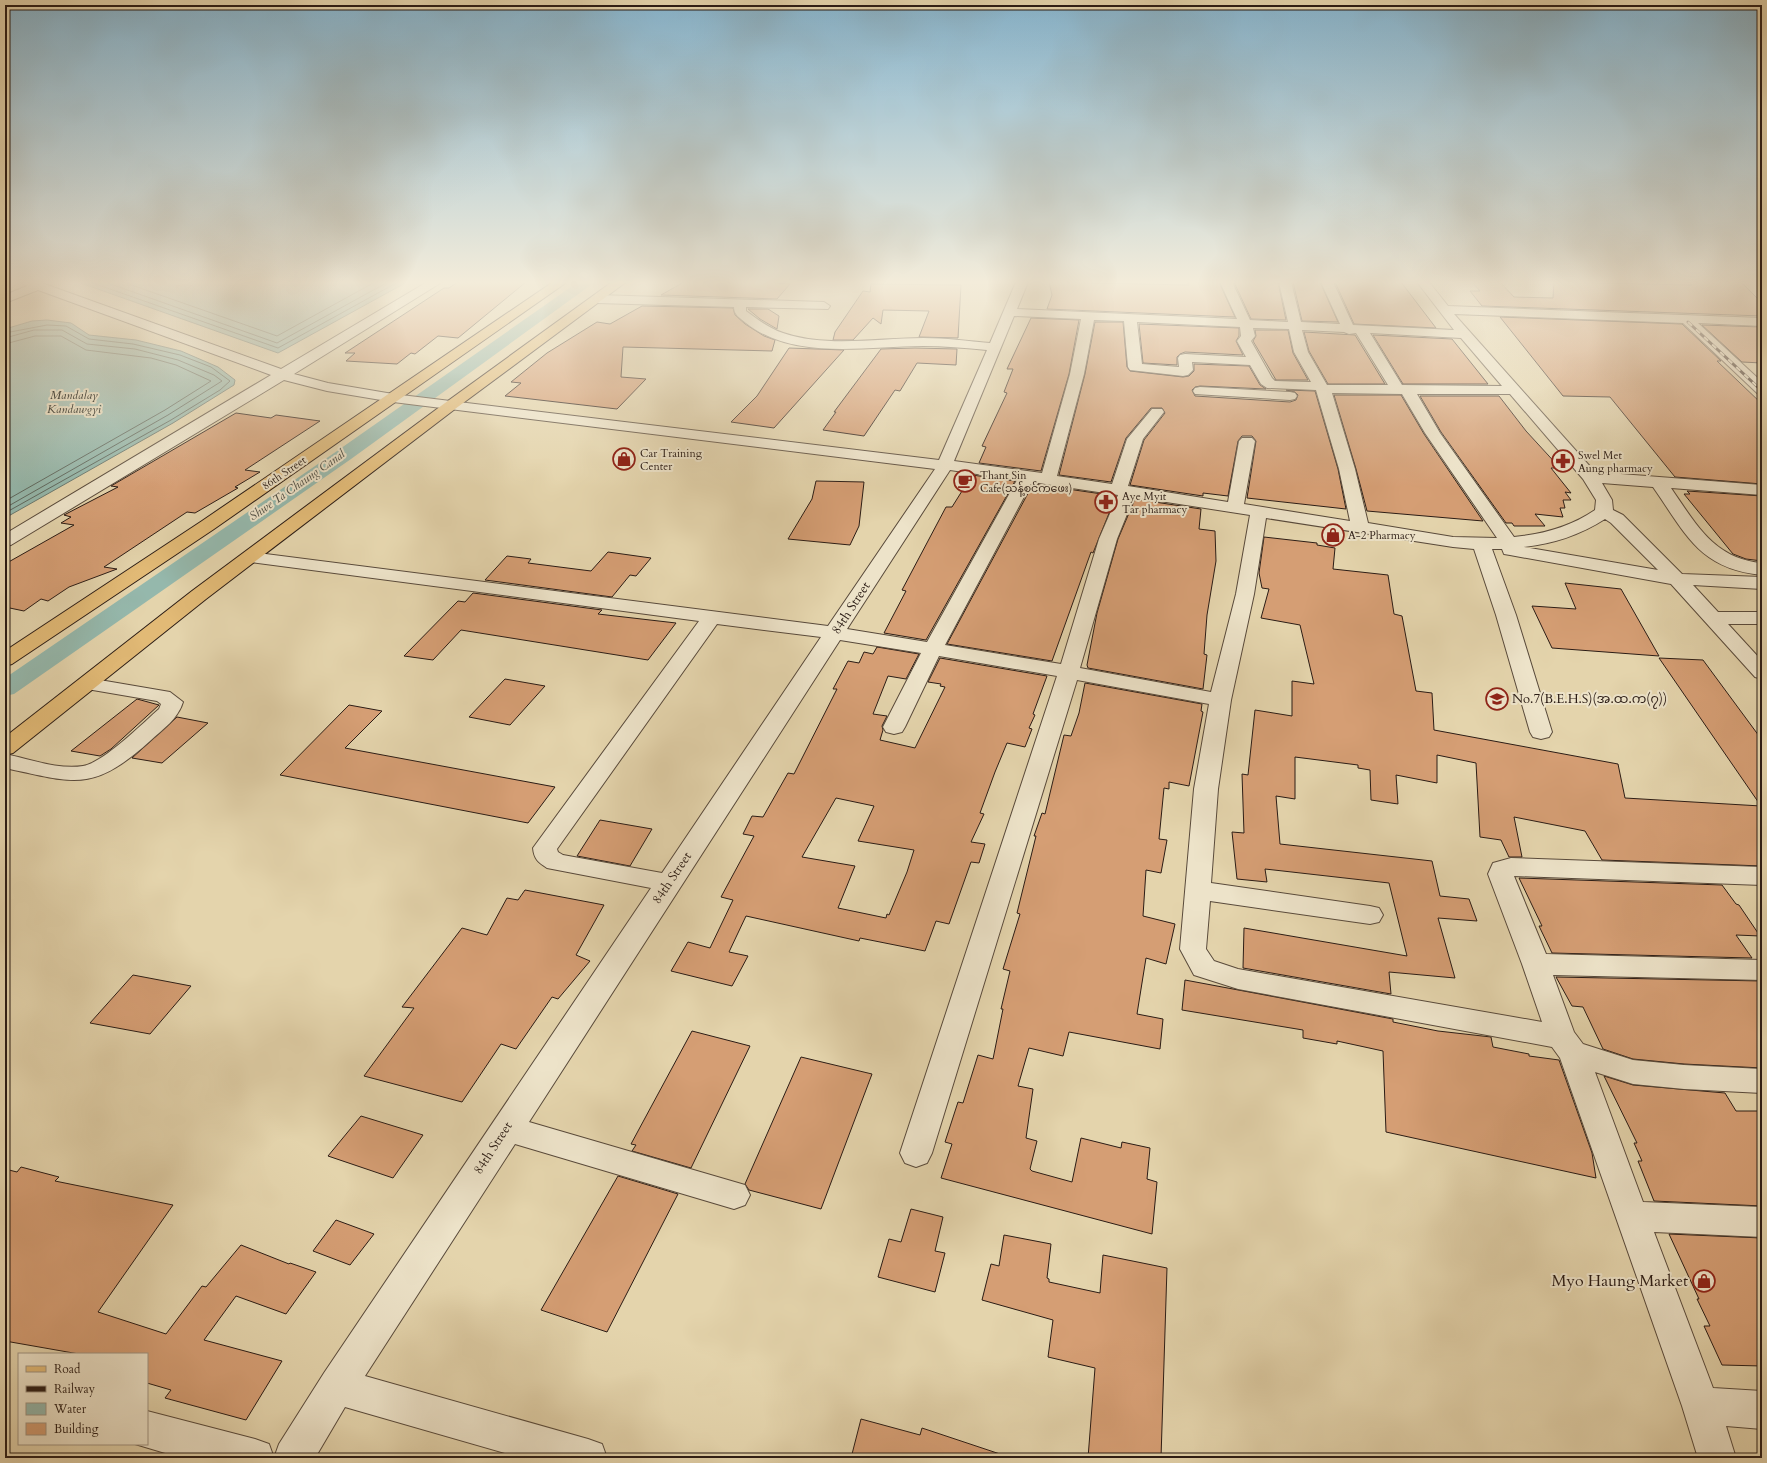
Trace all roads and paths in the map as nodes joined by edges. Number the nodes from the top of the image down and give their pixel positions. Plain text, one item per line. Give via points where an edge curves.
1 (215, 350) edge
2 (324, 350) edge
3 (464, 350) edge
4 (526, 350) edge
5 (995, 350) edge
6 (1081, 350) edge
7 (1133, 350) edge
8 (1248, 350) edge
9 (1301, 350) edge
10 (1371, 350) edge
11 (1478, 350) edge
12 (1719, 350) edge
13 (1253, 361) junction
14 (283, 375) junction
15 (1322, 389) junction
16 (1403, 390) junction
17 (1512, 390) junction
18 (1762, 390) edge
19 (1200, 391) dead end
20 (394, 399) junction
21 (448, 406) junction
22 (1157, 412) dead end
23 (1247, 442) dead end
24 (945, 465) junction
25 (1027, 476) junction
26 (1590, 478) junction
27 (1048, 479) junction
28 (1658, 482) junction
29 (1762, 490) edge
30 (1123, 491) junction
31 (1235, 508) junction
32 (1259, 511) junction
33 (1604, 512) junction
34 (1360, 528) junction
35 (5, 541) edge
36 (1495, 544) junction
37 (251, 557) junction
38 (1762, 568) edge
39 (1677, 579) junction
40 (1762, 583) edge
41 (712, 617) junction
42 (1713, 618) junction
43 (1762, 618) edge
44 (835, 633) junction
45 (932, 649) junction
46 (5, 660) edge
47 (1069, 672) junction
48 (1762, 673) edge
49 (88, 684) junction
50 (1220, 700) junction
51 (894, 727) dead end
52 (1541, 732) dead end
53 (5, 748) edge
54 (5, 761) edge
55 (1762, 876) edge
56 (669, 883) junction
57 (1198, 890) junction
58 (1370, 915) dead end
59 (1536, 964) junction
60 (1762, 970) edge
61 (1567, 1045) junction
62 (1762, 1081) edge
63 (506, 1128) junction
64 (916, 1153) dead end
65 (734, 1195) dead end
66 (1631, 1216) junction
67 (1762, 1222) edge
68 (337, 1386) junction
69 (1701, 1406) junction
70 (1762, 1410) edge
71 (148, 1430) edge
72 (255, 1458) edge
73 (294, 1458) edge
74 (588, 1458) edge
75 (1717, 1458) edge

1 - 14 street
2 - 14 street
3 - 20 main road, 86th Street
4 - 21 main road
5 - 24 street, 84th Street
6 - 27 street via 1065,422
7 - 13 street via 1135,367 1183,372 1186,370 1185,358
8 - 13 street
9 - 15 street
10 - 16 street
11 - 17 street
12 - 18 street
13 - 15 street via 1266,381 1272,385
14 - 20 street via 327,387
14 - 35 street
15 - 16 street
15 - 19 street via 1294,396
15 - 34 street via 1347,469
16 - 17 street
16 - 36 street via 1433,433
17 - 26 street
20 - 21 street
20 - 46 main road, 86th Street
21 - 24 street
21 - 37 main road
22 - 30 street via 1135,439
23 - 31 street
24 - 25 street
24 - 44 street, 84th Street
25 - 27 street
25 - 45 street
26 - 28 street
26 - 33 street via 1604,500
27 - 30 street
28 - 29 street
28 - 38 street via 1712,552 1726,561 1749,568
30 - 31 street
30 - 47 street
31 - 32 street
32 - 34 street
32 - 50 street via 1245,594
33 - 36 street via 1563,535
33 - 39 street via 1617,519
34 - 36 street
36 - 39 street via 1519,552
36 - 52 street via 1506,615
37 - 41 street
37 - 49 main road
39 - 40 street
39 - 42 street
41 - 44 street
41 - 56 street via 545,848 546,856 556,862
42 - 43 street
42 - 48 street
44 - 45 street
44 - 56 street, 84th Street
45 - 47 street
45 - 51 street
47 - 50 street
47 - 64 street
49 - 53 main road
49 - 54 street via 163,696 172,702 169,712 103,767 87,773 64,773
50 - 57 street via 1206,789
55 - 59 street via 1511,866 1502,869 1502,880
56 - 63 street, 84th Street
57 - 58 street
57 - 61 street via 1193,949 1204,968 1238,978
59 - 60 street
59 - 61 street
61 - 62 street via 1633,1072
61 - 66 street
63 - 65 street
63 - 68 street, 84th Street
66 - 67 street
66 - 69 street
68 - 73 street, 84th Street
68 - 74 street
69 - 70 street
69 - 75 street
71 - 72 street

